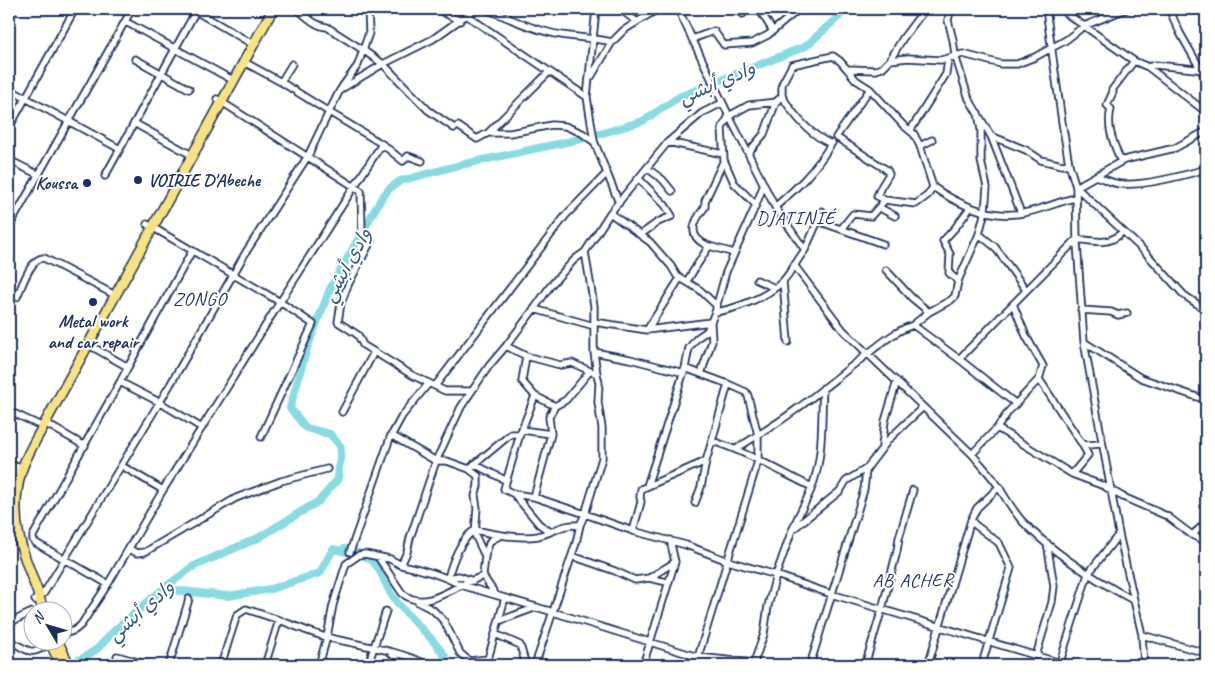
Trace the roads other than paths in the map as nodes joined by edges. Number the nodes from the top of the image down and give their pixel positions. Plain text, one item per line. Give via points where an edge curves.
1 (14, 9) edge
2 (75, 9) edge
3 (132, 9) edge
4 (195, 9) edge
5 (267, 9) edge
6 (273, 9) edge
7 (297, 9) edge
8 (368, 9) edge
9 (437, 9) edge
10 (475, 9) edge
11 (486, 9) edge
12 (596, 9) edge
13 (620, 9) edge
14 (658, 9) edge
15 (678, 9) edge
16 (736, 9) edge
17 (759, 9) edge
18 (799, 9) edge
19 (925, 9) edge
20 (951, 9) edge
21 (1046, 9) edge
22 (1060, 9) edge
23 (1126, 9) edge
24 (1169, 9) edge
25 (743, 14) dead end
26 (466, 15) junction
27 (9, 17) edge
28 (460, 21) junction
29 (636, 21) junction
30 (126, 22) junction
31 (1084, 26) junction
32 (773, 31) junction
33 (592, 38) junction
34 (692, 39) junction
35 (249, 42) junction
36 (612, 42) junction
37 (1051, 48) junction
38 (175, 49) junction
39 (364, 50) junction
40 (954, 55) junction
41 (135, 59) dead end
42 (948, 59) junction
43 (890, 60) junction
44 (1134, 61) junction
45 (244, 62) junction
46 (292, 64) dead end
47 (383, 64) junction
48 (1148, 67) junction
49 (847, 68) junction
50 (1203, 70) edge
51 (549, 72) junction
52 (161, 74) junction
53 (229, 78) junction
54 (1206, 79) edge
55 (589, 81) junction
56 (281, 82) junction
57 (9, 89) edge
58 (870, 89) junction
59 (189, 90) dead end
60 (340, 90) junction
61 (782, 96) junction
62 (587, 97) junction
63 (25, 98) junction
64 (721, 100) junction
65 (219, 101) junction
66 (776, 102) junction
67 (329, 112) junction
68 (1206, 112) edge
69 (978, 113) junction
70 (729, 116) junction
71 (70, 122) junction
72 (134, 123) junction
73 (9, 128) edge
74 (910, 131) junction
75 (1206, 131) edge
76 (488, 133) junction
77 (991, 136) junction
78 (836, 137) junction
79 (932, 140) dead end
80 (594, 141) junction
81 (668, 142) junction
82 (382, 144) junction
83 (830, 144) junction
84 (920, 146) junction
85 (120, 149) junction
86 (188, 153) junction
87 (748, 153) junction
88 (308, 156) junction
89 (723, 157) junction
90 (9, 160) edge
91 (422, 161) dead end
92 (1121, 162) junction
93 (1070, 164) junction
94 (647, 168) junction
95 (1206, 169) edge
96 (608, 173) junction
97 (39, 175) junction
98 (105, 176) dead end
99 (1095, 176) junction
100 (639, 179) junction
101 (764, 184) junction
102 (354, 186) junction
103 (933, 187) junction
104 (1076, 187) junction
105 (672, 191) dead end
106 (167, 196) junction
107 (1075, 198) junction
108 (886, 200) junction
109 (619, 203) junction
110 (756, 205) junction
111 (775, 207) junction
112 (880, 208) junction
113 (970, 208) junction
114 (822, 211) dead end
115 (985, 211) junction
116 (610, 213) junction
117 (1022, 214) junction
118 (895, 216) dead end
119 (818, 221) junction
120 (150, 226) junction
121 (9, 227) edge
122 (841, 229) junction
123 (1122, 232) junction
124 (979, 234) junction
125 (640, 235) junction
126 (1077, 240) junction
127 (883, 244) dead end
128 (709, 246) junction
129 (805, 250) junction
130 (192, 251) junction
131 (585, 252) junction
132 (734, 253) junction
133 (794, 265) junction
134 (886, 270) dead end
135 (233, 274) junction
136 (680, 278) junction
137 (758, 280) dead end
138 (687, 281) junction
139 (958, 281) junction
140 (783, 282) junction
141 (775, 288) junction
142 (1026, 290) junction
143 (110, 294) junction
144 (9, 296) edge
145 (280, 302) junction
146 (716, 304) junction
147 (1013, 304) junction
148 (534, 309) junction
149 (1081, 310) junction
150 (1206, 310) edge
151 (715, 312) junction
152 (929, 312) junction
153 (1127, 313) dead end
154 (711, 322) junction
155 (594, 324) junction
156 (913, 325) junction
157 (647, 330) junction
158 (788, 342) dead end
159 (1084, 342) junction
160 (88, 345) junction
161 (506, 346) junction
162 (374, 352) junction
163 (594, 352) junction
164 (867, 354) junction
165 (526, 356) junction
166 (959, 358) junction
167 (74, 364) junction
168 (128, 367) junction
169 (590, 371) junction
170 (685, 371) junction
171 (597, 374) junction
172 (701, 374) junction
173 (1039, 379) junction
174 (897, 381) junction
175 (120, 382) junction
176 (728, 384) junction
177 (432, 385) junction
178 (823, 388) junction
179 (471, 391) junction
180 (535, 396) junction
181 (1206, 400) edge
182 (160, 402) junction
183 (1016, 404) junction
184 (555, 406) junction
185 (923, 407) junction
186 (9, 411) edge
187 (342, 412) dead end
188 (42, 424) junction
189 (202, 428) junction
190 (996, 428) junction
191 (521, 432) junction
192 (551, 434) junction
193 (391, 435) junction
194 (758, 435) junction
195 (261, 437) dead end
196 (712, 441) junction
197 (1082, 444) junction
198 (1102, 444) junction
199 (85, 446) junction
200 (882, 446) junction
201 (736, 449) junction
202 (972, 454) junction
203 (436, 461) junction
204 (706, 461) junction
205 (758, 461) junction
206 (474, 464) junction
207 (122, 466) junction
208 (14, 467) edge
209 (866, 468) junction
210 (327, 469) dead end
211 (469, 469) junction
212 (1072, 474) junction
213 (9, 478) edge
214 (506, 480) junction
215 (647, 486) junction
216 (812, 487) junction
217 (999, 487) junction
218 (163, 490) junction
219 (913, 490) dead end
220 (1112, 492) junction
221 (514, 494) junction
222 (534, 497) junction
223 (694, 503) dead end
224 (585, 514) junction
225 (971, 520) junction
226 (1206, 524) edge
227 (580, 525) junction
228 (475, 530) junction
229 (792, 530) junction
230 (14, 531) junction
231 (549, 531) junction
232 (634, 531) junction
233 (1119, 534) junction
234 (1192, 535) junction
235 (500, 536) junction
236 (670, 540) junction
237 (1206, 542) edge
238 (1047, 543) junction
239 (129, 549) junction
240 (350, 552) dead end
241 (485, 556) junction
242 (572, 556) junction
243 (378, 557) junction
244 (64, 560) junction
245 (728, 561) junction
246 (675, 562) junction
247 (401, 565) junction
248 (1088, 574) junction
249 (776, 575) junction
250 (483, 576) junction
251 (448, 578) junction
252 (649, 578) junction
253 (473, 581) junction
254 (667, 582) junction
255 (108, 584) junction
256 (461, 586) junction
257 (831, 594) junction
258 (496, 596) junction
259 (505, 598) junction
260 (37, 599) junction
261 (189, 599) dead end
262 (1132, 600) junction
263 (37, 602) edge
264 (418, 602) junction
265 (537, 607) junction
266 (882, 608) junction
267 (386, 611) dead end
268 (553, 612) junction
269 (22, 618) edge
270 (279, 620) junction
271 (499, 621) junction
272 (9, 623) edge
273 (940, 626) junction
274 (72, 632) edge
275 (495, 634) junction
276 (1142, 635) junction
277 (327, 637) junction
278 (9, 640) edge
279 (650, 642) junction
280 (990, 642) junction
281 (22, 647) edge
282 (374, 648) junction
283 (388, 651) junction
284 (58, 652) edge
285 (61, 652) edge
286 (1206, 652) edge
287 (117, 656) dead end
288 (1036, 656) junction
289 (698, 657) junction
290 (754, 664) edge
291 (1059, 664) edge
292 (61, 665) edge
293 (69, 665) edge
294 (149, 665) edge
295 (169, 665) edge
296 (221, 665) edge
297 (265, 665) edge
298 (319, 665) edge
299 (368, 665) edge
300 (404, 665) edge
301 (428, 665) edge
302 (526, 665) edge
303 (535, 665) edge
304 (643, 665) edge
305 (810, 665) edge
306 (865, 665) edge
307 (928, 665) edge
308 (984, 665) edge
309 (1068, 665) edge
310 (1144, 665) edge

1 - 27 street
2 - 63 street
3 - 30 street
4 - 35 street
4 - 38 street
5 - 35 highway
6 - 45 highway
7 - 39 street
8 - 39 street via 369,33
9 - 28 street
10 - 26 street
11 - 33 street via 531,27
12 - 33 street
13 - 29 street
14 - 29 street
15 - 34 street
16 - 25 street
17 - 32 street
18 - 32 street
19 - 43 street
20 - 40 street via 948,20
21 - 37 street
22 - 31 street
23 - 31 street
24 - 50 street
26 - 28 street
26 - 51 street
28 - 47 street via 433,39
29 - 36 street
30 - 38 street
30 - 71 street
31 - 37 street
31 - 44 street
32 - 34 street via 752,43 724,45 714,31
33 - 36 street
33 - 55 street
34 - 64 street
35 - 53 highway
36 - 55 street
37 - 40 street via 1017,64 1001,64 969,54
37 - 93 street
38 - 52 street
38 - 53 street
39 - 47 street
39 - 60 street via 358,65
40 - 42 street
40 - 69 street via 969,99
41 - 52 street
42 - 43 street
42 - 74 street via 946,74
43 - 49 street via 876,70
44 - 48 street
44 - 92 street via 1112,90 1107,105 1110,109 1110,133
45 - 56 street
45 - 65 highway
46 - 56 street
47 - 60 street
47 - 76 street via 428,110 454,128 458,126 476,139
48 - 50 street
48 - 68 street
49 - 58 street via 856,80
49 - 61 street via 833,56 792,66 782,84
50 - 54 street
51 - 62 street
51 - 76 street
52 - 59 street
52 - 72 street
53 - 65 highway
55 - 62 street
56 - 67 street
57 - 63 street
58 - 74 street
58 - 78 street
60 - 67 street
61 - 66 street
61 - 83 street via 800,121 819,139
62 - 80 street
63 - 71 street
63 - 73 street
64 - 70 street
64 - 81 street
65 - 86 highway
65 - 88 street
65 - 106 highway
66 - 70 street via 749,105
66 - 87 street via 764,134
67 - 82 street
67 - 88 street
69 - 77 street
69 - 115 street via 981,161 988,187
70 - 87 street
70 - 89 street via 722,128
71 - 85 street
71 - 97 street
72 - 85 street
72 - 86 street
74 - 84 street
75 - 92 street via 1175,148
76 - 80 street via 552,125 565,126
77 - 93 street via 1026,150 1041,160
77 - 117 street
78 - 83 street
78 - 108 street via 887,170 889,174 877,196
79 - 84 street
80 - 96 street
81 - 89 street
81 - 94 street
82 - 91 street via 403,161 408,156
82 - 102 street
83 - 111 street via 813,171
84 - 103 street
85 - 98 street
86 - 106 highway
87 - 101 street
88 - 102 street
88 - 135 street
89 - 110 street via 734,183
89 - 128 street via 705,208 693,228 701,243
90 - 97 street
92 - 99 street
93 - 104 street
94 - 100 street
94 - 105 street
95 - 99 street via 1164,179 1119,184
96 - 109 street
96 - 177 street via 566,215
97 - 121 street
99 - 104 street
100 - 109 street
100 - 125 street via 672,216
101 - 110 street
101 - 111 street
102 - 145 street
102 - 162 street via 361,191 362,232 371,241 348,284 338,322 358,335 363,345
103 - 108 street via 916,204
103 - 113 street
104 - 107 street
104 - 123 street
106 - 120 highway
107 - 117 street
107 - 126 street
108 - 112 street
109 - 116 street
110 - 132 street
111 - 129 street
112 - 118 street
112 - 122 street via 871,216 854,214
113 - 115 street
113 - 139 street via 943,241 950,254 949,273
114 - 119 street
115 - 117 street
115 - 124 street
116 - 125 street
116 - 131 street
119 - 122 street
119 - 129 street
120 - 130 street
120 - 143 highway
120 - 160 highway
122 - 127 street
123 - 126 street via 1104,243
123 - 150 street via 1184,295
124 - 139 street
124 - 142 street via 996,247
125 - 136 street via 650,242
126 - 142 street
126 - 149 street
128 - 132 street
128 - 138 street
129 - 133 street
130 - 135 street
130 - 168 street
131 - 148 street via 551,285
131 - 155 street
132 - 146 street
133 - 140 street
133 - 164 street via 843,330
134 - 152 street
135 - 145 street
135 - 182 street
136 - 138 street
136 - 157 street
137 - 141 street
138 - 146 street
139 - 152 street via 955,296
140 - 141 street
140 - 158 street
141 - 151 street via 730,310
142 - 147 street
143 - 144 street via 40,258 29,271 17,297
143 - 167 highway
145 - 189 street
145 - 195 street via 313,324
146 - 151 street
147 - 166 street
147 - 173 street via 1043,366
148 - 155 street
148 - 161 street
149 - 153 street via 1118,315
149 - 159 street
151 - 154 street
152 - 156 street
154 - 157 street
154 - 170 street via 707,331 689,348
154 - 172 street via 712,341
155 - 157 street
155 - 163 street
156 - 164 street via 900,330
156 - 166 street
159 - 181 street via 1140,378
159 - 198 street
160 - 167 highway
160 - 168 street
161 - 165 street
161 - 179 street
162 - 177 street
162 - 187 street
163 - 170 street
163 - 171 street
164 - 174 street
164 - 178 street
165 - 169 street via 560,365 572,363
165 - 180 street via 522,381
166 - 183 street
167 - 188 highway
168 - 175 street
169 - 171 street
169 - 184 street via 566,400
170 - 172 street
170 - 215 street
171 - 224 street via 602,458
172 - 176 street
173 - 183 street
173 - 197 street
174 - 185 street
174 - 200 street via 884,422
175 - 182 street
175 - 199 street
176 - 194 street via 746,392
176 - 196 street
177 - 179 street via 445,391
177 - 193 street via 402,416
178 - 194 street via 811,400
178 - 216 street via 821,442
179 - 203 street
180 - 184 street
180 - 191 street
182 - 189 street
182 - 207 street
183 - 190 street
184 - 192 street via 549,417
185 - 200 street
185 - 202 street
186 - 188 street
188 - 199 street
188 - 208 highway
188 - 230 highway via 20,475
189 - 218 street
190 - 202 street
190 - 212 street
191 - 192 street
191 - 206 street via 511,434
191 - 214 street
192 - 222 street
193 - 203 street
193 - 240 street
194 - 201 street
194 - 205 street
196 - 201 street
196 - 204 street
197 - 198 street
197 - 212 street via 1088,455
198 - 220 street
199 - 244 street via 33,536 36,543
200 - 209 street
201 - 205 street
202 - 217 street
203 - 211 street via 447,461
203 - 247 street
204 - 215 street
204 - 223 street
205 - 216 street
205 - 245 street
206 - 211 street
206 - 214 street
207 - 218 street
207 - 244 street
208 - 213 street
208 - 230 highway via 10,510
209 - 229 street via 846,481 840,491
209 - 257 street via 863,493
210 - 239 street via 236,498 145,552
211 - 228 street via 478,476
212 - 220 street
214 - 221 street via 504,489
215 - 232 street via 641,489
216 - 229 street
217 - 225 street via 977,508
217 - 238 street via 1022,521
218 - 239 street
219 - 266 street
220 - 233 street
220 - 234 street via 1167,516
221 - 222 street
221 - 231 street
222 - 224 street
224 - 227 street
224 - 232 street
225 - 273 street
225 - 280 street via 1000,543 1011,568
226 - 234 street
227 - 231 street via 567,524
227 - 242 street
228 - 235 street
228 - 241 street
228 - 251 street via 468,534
229 - 249 street
230 - 260 highway via 18,556
231 - 235 street via 538,536
232 - 236 street
233 - 248 street
233 - 262 street
234 - 237 street
235 - 241 street via 490,541
236 - 245 street
236 - 246 street
238 - 248 street
238 - 288 street via 1054,586
239 - 255 street
241 - 250 street
242 - 252 street via 635,580
242 - 268 street
243 - 247 street
243 - 264 street via 402,593
243 - 277 street via 359,555 346,564
244 - 255 street
244 - 260 street
245 - 249 street
245 - 289 street
246 - 252 street
246 - 254 street
247 - 251 street
248 - 262 street
248 - 291 street
249 - 257 street
249 - 290 street via 764,634
250 - 253 street
250 - 258 street
251 - 253 street via 460,576
251 - 256 street
252 - 254 street
253 - 256 street
254 - 279 street
255 - 274 street
256 - 258 street
256 - 264 street
257 - 266 street
257 - 305 street
258 - 259 street
259 - 265 street
259 - 271 street
260 - 263 highway
261 - 295 street
262 - 276 street
264 - 275 street via 433,610 444,622 460,653 470,661 488,659
265 - 268 street
265 - 271 street
266 - 273 street
266 - 306 street
267 - 282 street
268 - 279 street
268 - 303 street
269 - 272 street
270 - 277 street
270 - 296 street via 246,610 237,615
270 - 297 street
271 - 275 street
273 - 280 street
273 - 307 street
275 - 302 street via 520,645
276 - 286 street
276 - 310 street
277 - 282 street
277 - 298 street
278 - 281 street
279 - 289 street
279 - 304 street
280 - 288 street
280 - 308 street
282 - 283 street
282 - 299 street
283 - 300 street
283 - 301 street
284 - 292 highway
285 - 293 highway
287 - 294 street
288 - 291 street
289 - 290 street
291 - 309 street

